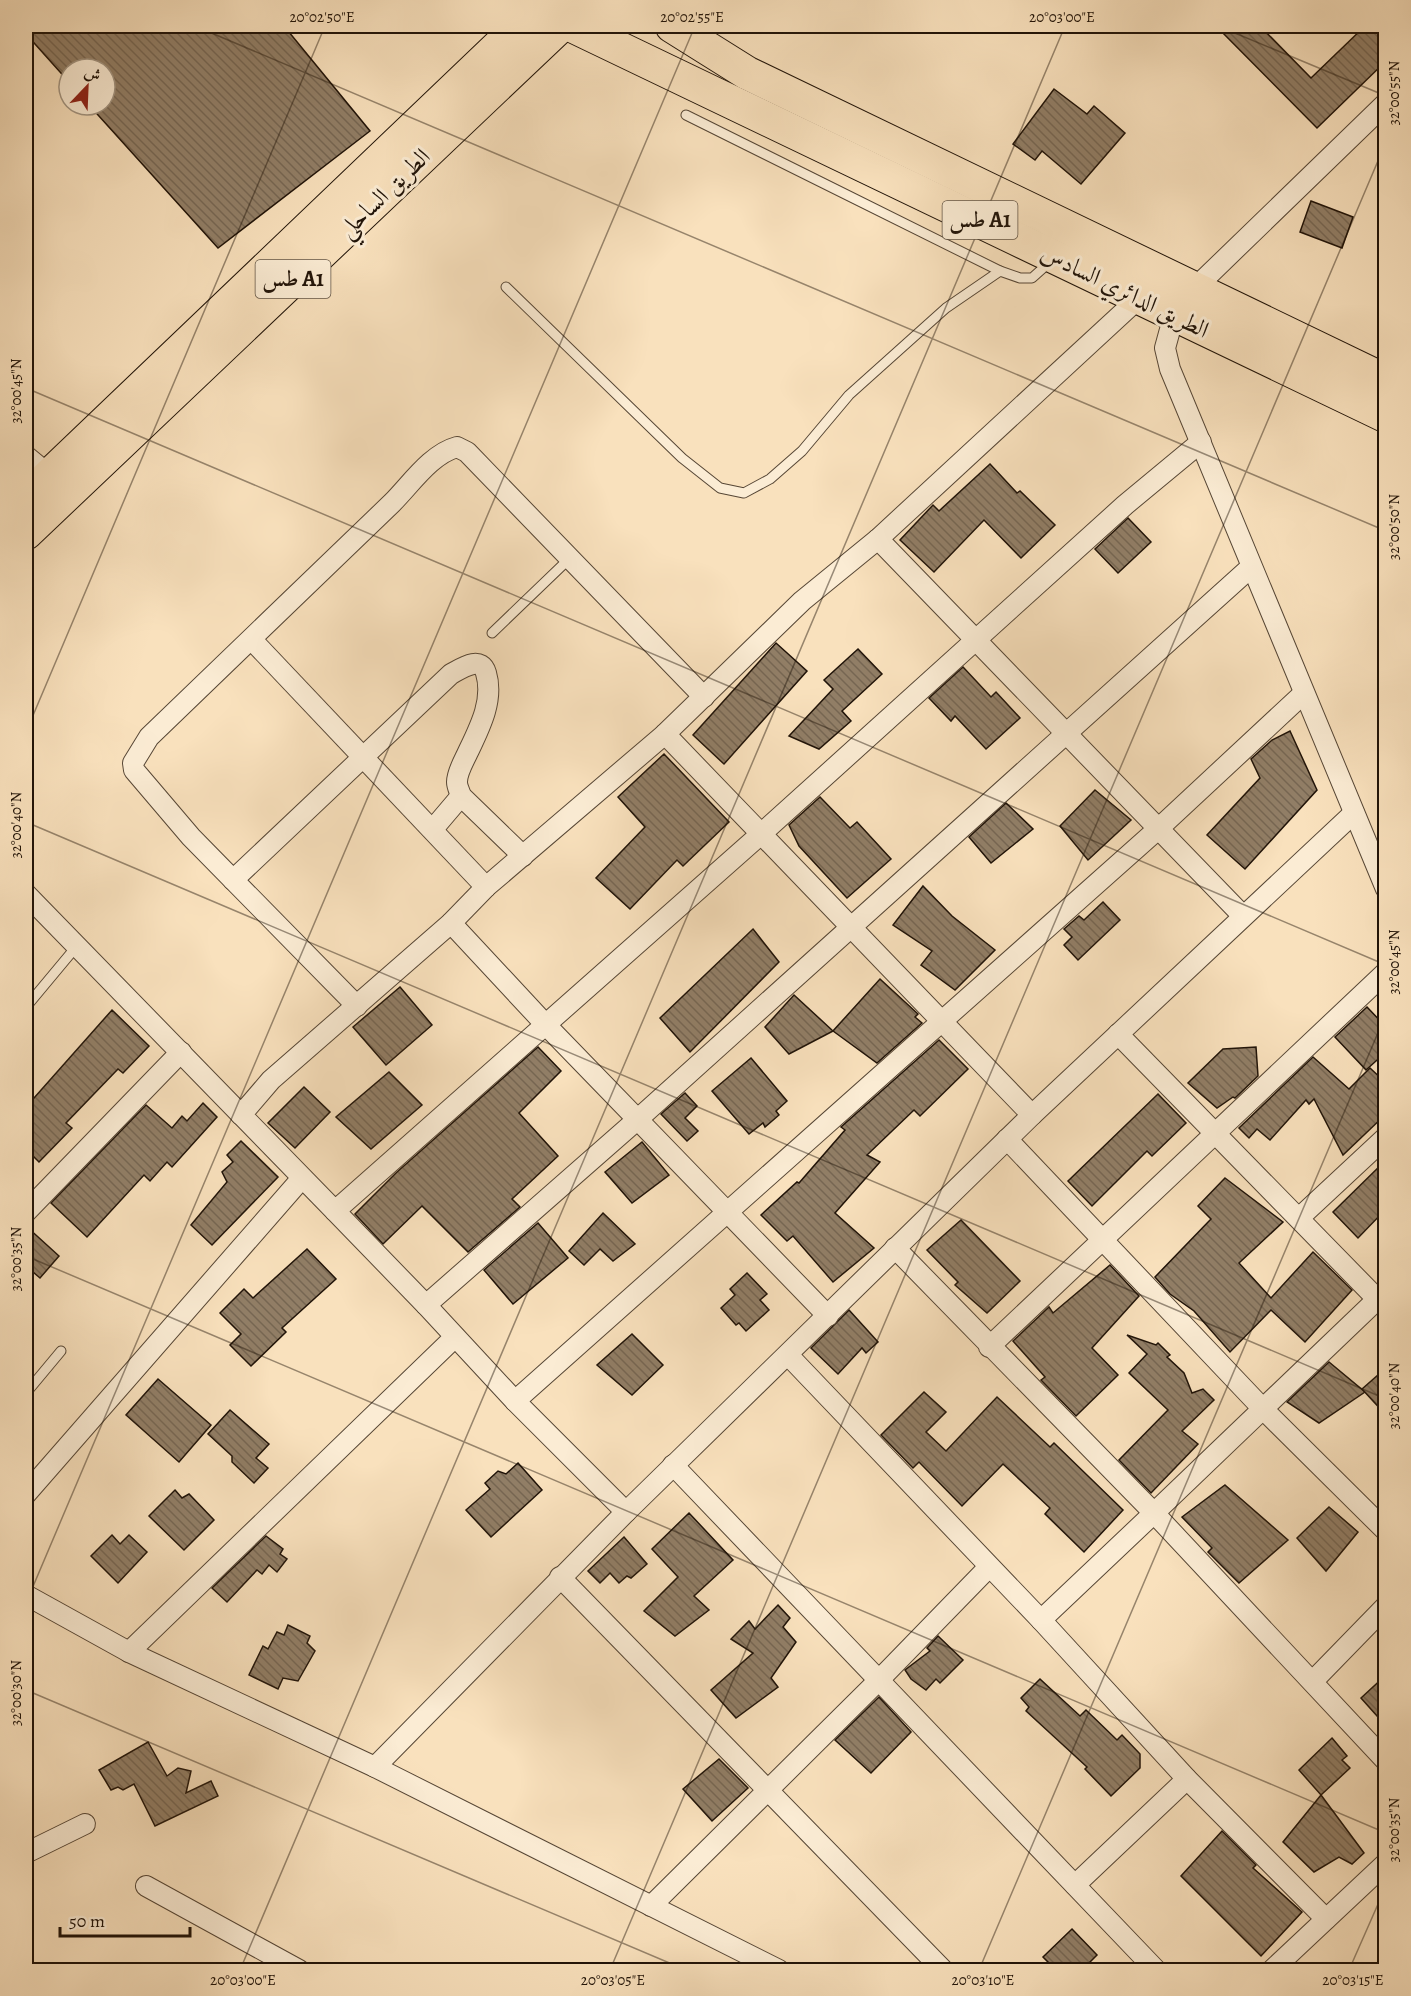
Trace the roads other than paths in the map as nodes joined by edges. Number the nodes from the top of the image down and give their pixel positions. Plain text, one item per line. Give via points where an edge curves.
1 (520, 26) edge
2 (560, 26) edge
3 (573, 26) edge
4 (672, 26) edge
5 (707, 26) edge
6 (747, 73) junction
7 (1386, 103) edge
8 (742, 107) junction
9 (686, 115) dead end
10 (1054, 256) junction
11 (1000, 271) junction
12 (506, 287) dead end
13 (1139, 298) junction
14 (1183, 302) junction
15 (1386, 381) edge
16 (1386, 416) edge
17 (1201, 442) junction
18 (37, 466) edge
19 (26, 498) edge
20 (26, 533) edge
21 (878, 539) junction
22 (570, 558) junction
23 (1250, 568) junction
24 (492, 633) dead end
25 (976, 639) junction
26 (252, 640) junction
27 (1303, 694) junction
28 (704, 697) junction
29 (665, 734) junction
30 (1066, 734) junction
31 (364, 755) junction
32 (461, 796) junction
33 (1354, 813) junction
34 (433, 829) junction
35 (1158, 829) junction
36 (761, 834) junction
37 (523, 856) junction
38 (234, 880) junction
39 (486, 887) junction
40 (1386, 890) edge
41 (26, 894) edge
42 (1243, 916) junction
43 (451, 923) junction
44 (852, 927) junction
45 (76, 947) junction
46 (1386, 972) edge
47 (357, 1006) junction
48 (26, 1007) edge
49 (943, 1021) junction
50 (545, 1024) junction
51 (1118, 1034) junction
52 (182, 1052) junction
53 (241, 1115) junction
54 (1032, 1115) junction
55 (638, 1119) junction
56 (1216, 1132) junction
57 (1386, 1137) edge
58 (1007, 1139) junction
59 (302, 1178) junction
60 (335, 1211) junction
61 (726, 1211) junction
62 (26, 1212) edge
63 (1299, 1218) junction
64 (1102, 1242) junction
65 (895, 1248) junction
66 (1383, 1299) edge
67 (426, 1305) junction
68 (828, 1316) junction
69 (455, 1337) junction
70 (989, 1347) junction
71 (61, 1351) dead end
72 (788, 1355) junction
73 (26, 1393) edge
74 (515, 1401) junction
75 (1264, 1410) junction
76 (673, 1465) junction
77 (26, 1494) edge
78 (626, 1512) junction
79 (1154, 1513) junction
80 (1386, 1531) edge
81 (988, 1568) junction
82 (560, 1577) junction
83 (26, 1595) edge
84 (1386, 1606) edge
85 (1041, 1620) junction
86 (129, 1652) junction
87 (879, 1680) junction
88 (1313, 1681) junction
89 (1386, 1761) edge
90 (375, 1767) junction
91 (1187, 1779) junction
92 (768, 1790) junction
93 (85, 1824) dead end
94 (26, 1853) edge
95 (1386, 1863) edge
96 (1075, 1885) junction
97 (146, 1886) dead end
98 (651, 1906) junction
99 (1326, 1919) junction
100 (1145, 1967) edge
101 (299, 1971) edge
102 (780, 1971) edge
103 (943, 1971) edge
104 (1272, 1971) edge

1 - 18 highway, الطريق الساحلي / طس A1
2 - 20 highway, الطريق الساحلي / طس A1
3 - 8 highway, الطريق الدائري السادس / طس A1
4 - 6 highway, الطريق الدائري السادس / طس A1
5 - 6 highway
6 - 8 highway
6 - 14 highway, الطريق الدائري السادس / طس A1
7 - 14 street
8 - 10 highway, الطريق الدائري السادس / طس A1
9 - 11 lane
10 - 11 lane via 1032,278
10 - 13 highway, الطريق الدائري السادس / طس A1
11 - 12 lane via 946,308 849,395 802,452 770,480 744,493 720,488 682,458
13 - 14 highway, الطريق الدائري السادس / طس A1
13 - 21 street
14 - 15 highway, الطريق الدائري السادس / طس A1
14 - 16 highway, الطريق الدائري السادس / طس A1
14 - 17 street via 1165,348
17 - 23 street
17 - 25 street
18 - 19 highway, الطريق الساحلي / طس A1
21 - 25 street
21 - 28 street via 802,602
22 - 24 lane
22 - 26 street via 467,452 457,447 445,450
22 - 28 street
23 - 27 street
23 - 30 street
25 - 30 street
25 - 36 street
26 - 31 street
26 - 38 street via 149,737 133,763 134,771
27 - 33 street
27 - 35 street
28 - 29 street
29 - 36 street
29 - 37 street
30 - 35 street
30 - 44 street
31 - 32 street via 451,674 471,663 479,664 489,682 486,712 461,767 457,783
31 - 34 street
31 - 38 street
32 - 34 street
32 - 37 street
33 - 40 street
33 - 42 street
34 - 39 street
35 - 42 street
35 - 49 street
36 - 44 street
36 - 50 street
37 - 39 street
38 - 47 street
39 - 43 street
41 - 45 street
42 - 51 street
43 - 47 street
43 - 50 street
44 - 49 street
44 - 55 street
45 - 48 lane
45 - 52 street
46 - 56 street
47 - 53 street via 271,1080
49 - 54 street
49 - 61 street
50 - 55 street
50 - 60 street
51 - 54 street
51 - 56 street
52 - 53 street
52 - 62 street
53 - 59 street
54 - 58 street
55 - 61 street
55 - 67 street
56 - 63 street
56 - 64 street
57 - 63 street
58 - 64 street
58 - 65 street
59 - 60 street
59 - 77 street
60 - 67 street
61 - 68 street
61 - 74 street
63 - 66 street
64 - 70 street
64 - 75 street
65 - 68 street
65 - 70 street
66 - 75 street
67 - 69 street
68 - 72 street
69 - 74 street
69 - 86 street
70 - 79 street
71 - 73 lane
72 - 76 street
72 - 81 street
74 - 78 street
75 - 79 street
75 - 80 street
76 - 78 street
76 - 87 street
78 - 82 street
79 - 85 street
79 - 88 street
81 - 85 street
81 - 87 street
82 - 90 street
82 - 92 street
83 - 86 street
84 - 88 street
85 - 91 street
86 - 90 street
87 - 92 street
87 - 96 street
88 - 89 street
90 - 98 street
91 - 96 street
91 - 99 street
92 - 98 street
92 - 103 street
93 - 94 street
95 - 99 street
96 - 100 street
97 - 101 street
98 - 102 street
99 - 104 street

